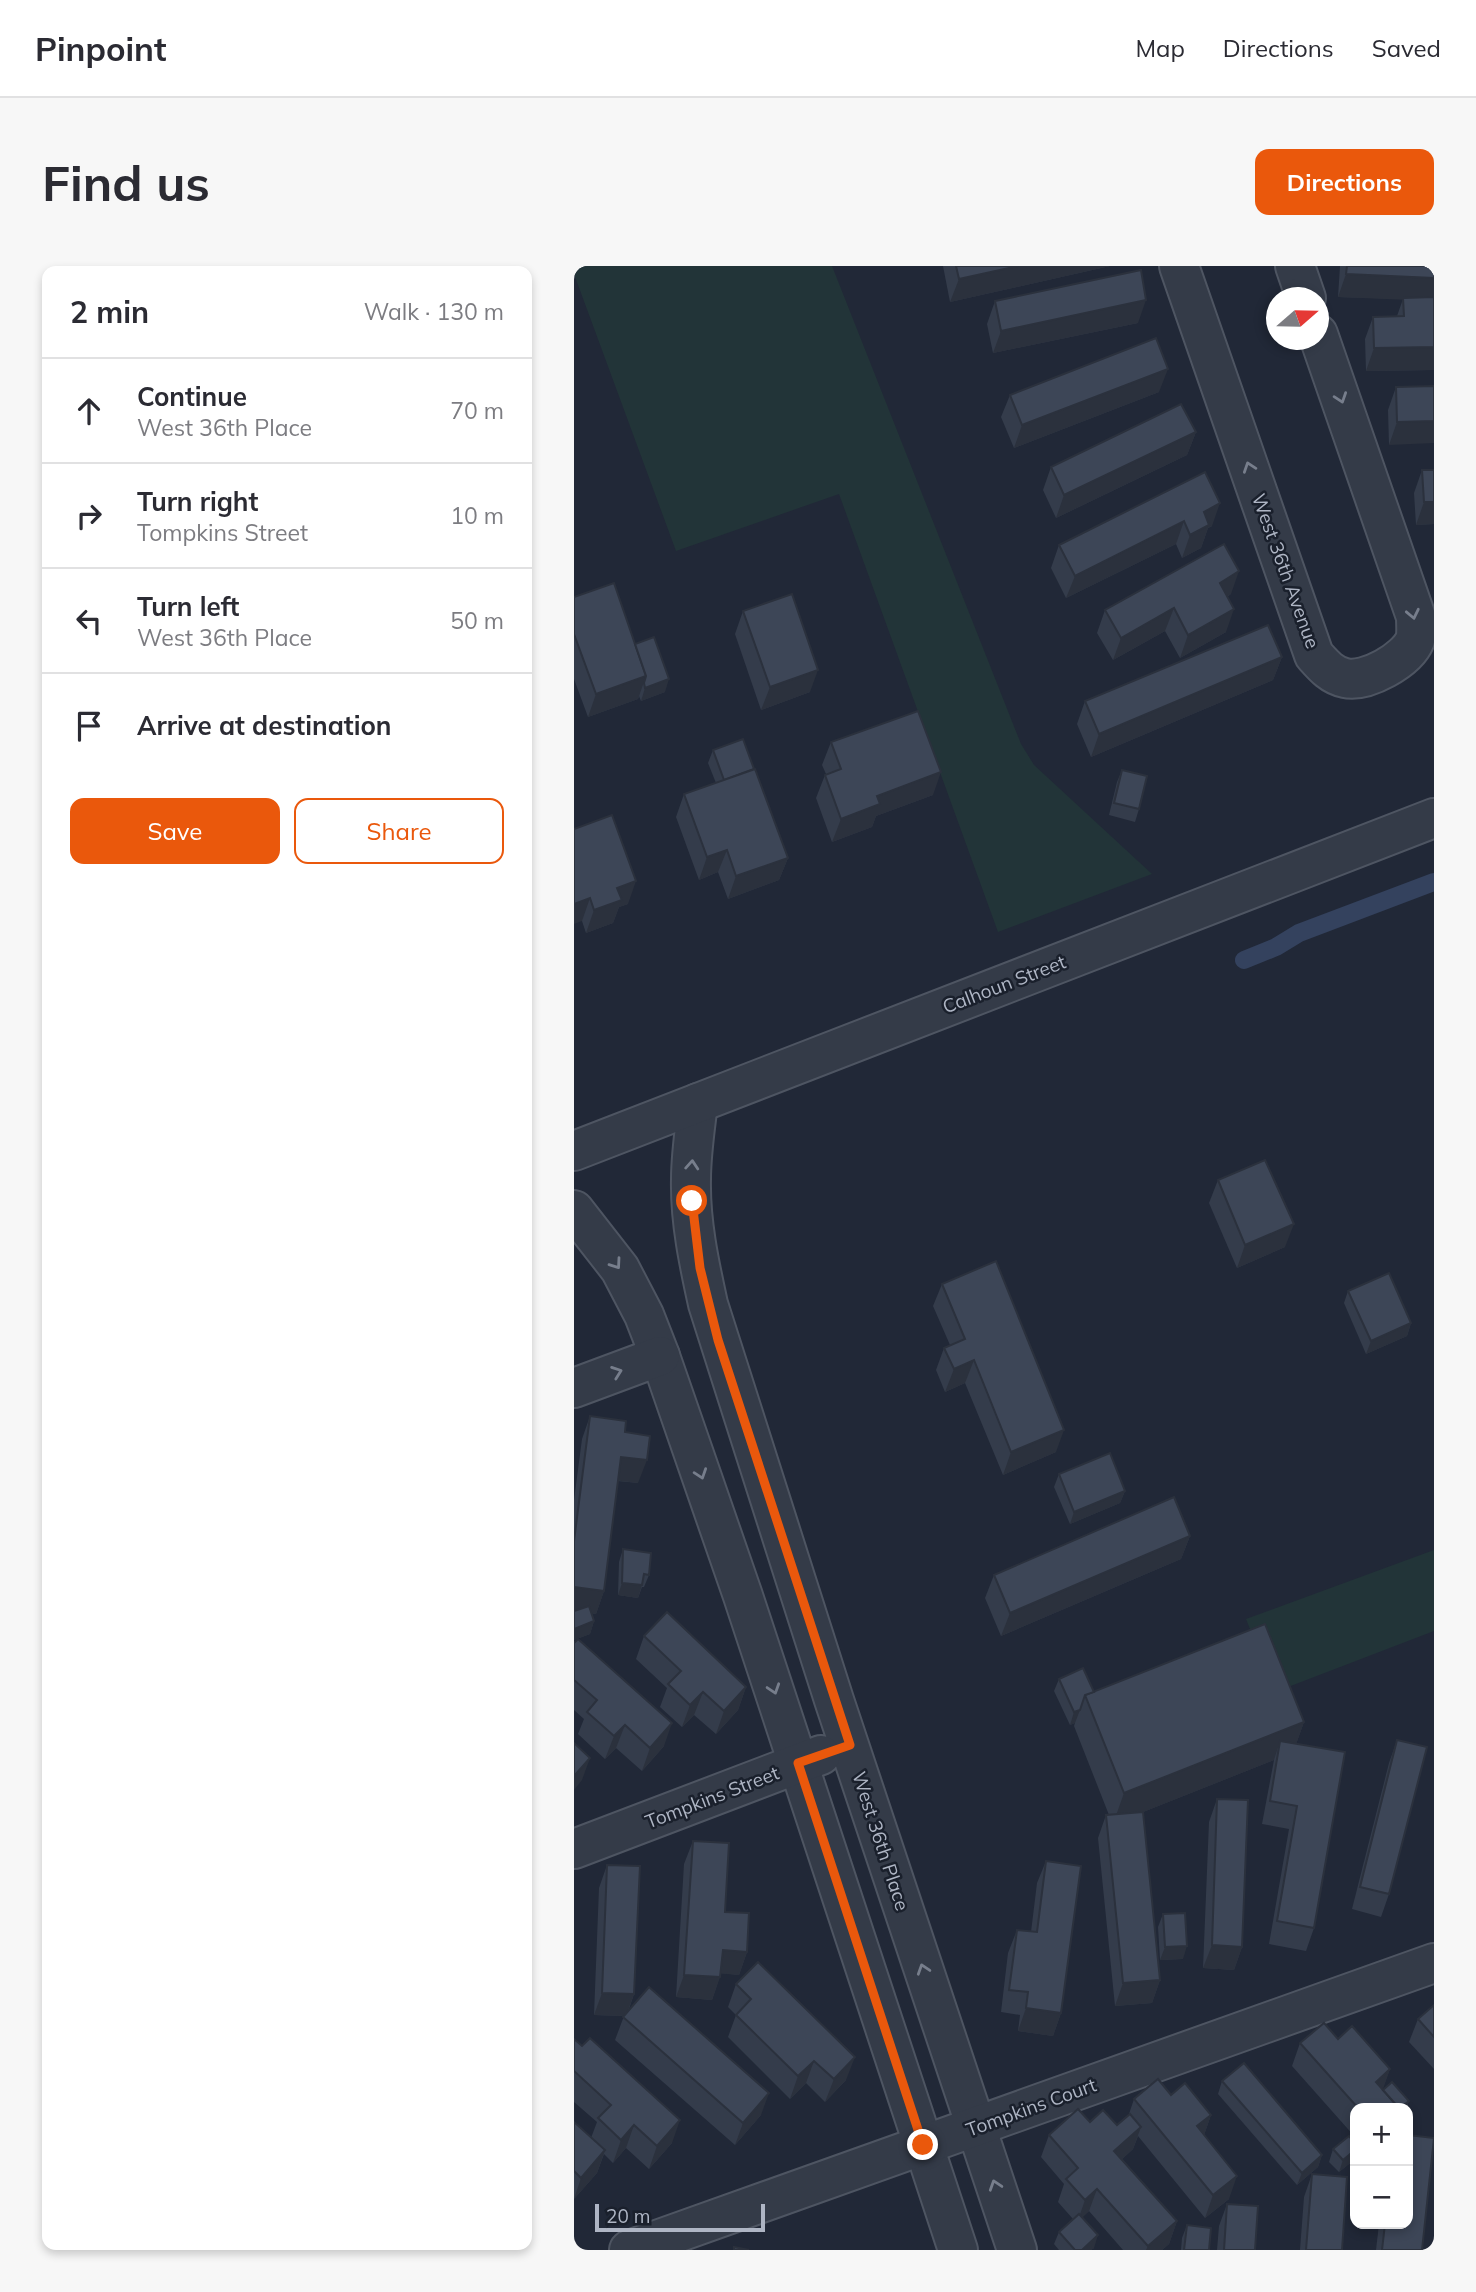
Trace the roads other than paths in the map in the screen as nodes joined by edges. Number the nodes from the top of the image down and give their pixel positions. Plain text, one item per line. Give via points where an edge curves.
1 (1179, 266) edge
2 (1295, 266) edge
3 (1302, 287) edge
4 (1324, 350) edge
5 (1434, 818) edge
6 (698, 1103) junction
7 (574, 1151) edge
8 (574, 1210) edge
9 (660, 1356) junction
10 (574, 1388) edge
11 (850, 1745) junction
12 (798, 1763) junction
13 (574, 1849) edge
14 (1434, 1963) edge
15 (976, 2127) junction
16 (923, 2145) junction
17 (629, 2250) edge
18 (958, 2250) edge
19 (1017, 2250) edge

4 -> 1 street, West 36th Avenue via 1416,617 1416,639 1403,656 1371,675 1347,679 1331,672 1314,655
2 - 3 street
5 - 6 street, Calhoun Street
6 - 7 street, Calhoun Street
11 -> 6 street, West 36th Place via 708,1304 692,1201
8 -> 9 street via 620,1269
10 -> 9 street
9 -> 12 street
11 - 12 street, Tompkins Street
15 -> 11 street, West 36th Place
12 - 13 street, Tompkins Street
12 - 16 street
14 - 15 street, Tompkins Court
15 - 16 street, Tompkins Court
19 -> 15 street, West 36th Place
16 - 17 street, Tompkins Court
16 - 18 street

